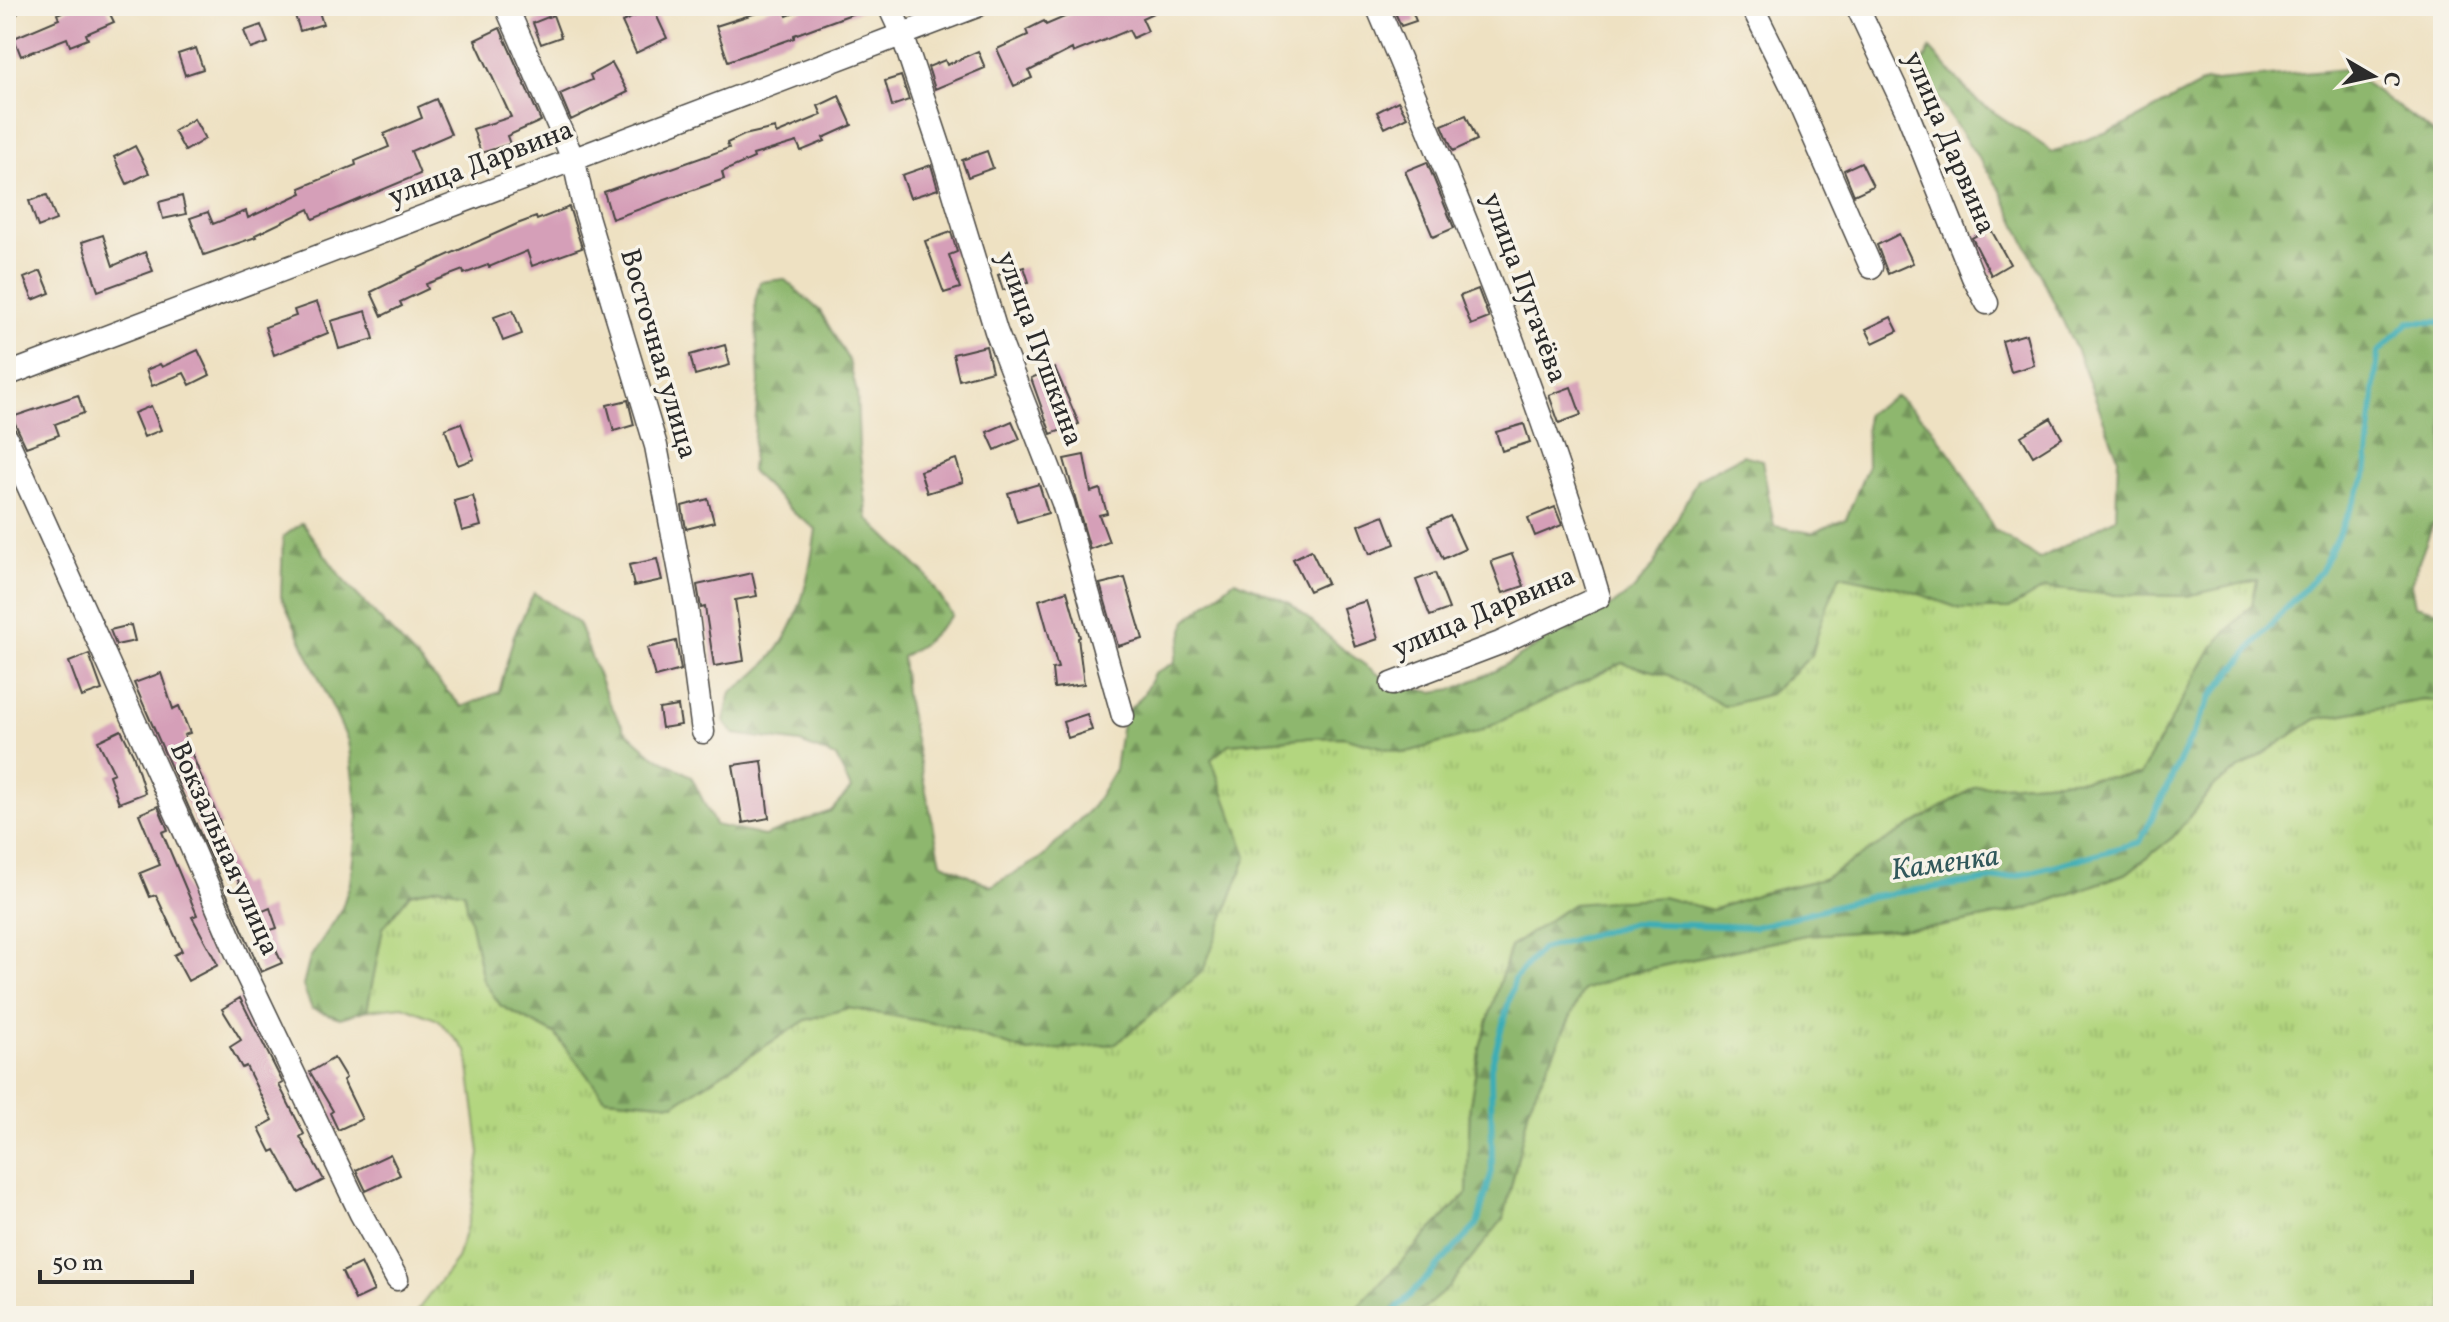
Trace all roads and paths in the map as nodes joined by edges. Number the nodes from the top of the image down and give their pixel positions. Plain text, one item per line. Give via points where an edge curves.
1 (506, 6) edge
2 (889, 6) edge
3 (977, 6) edge
4 (1377, 6) edge
5 (1752, 6) edge
6 (1857, 6) edge
7 (902, 34) junction
8 (574, 161) junction
9 (1871, 267) dead end
10 (1987, 303) dead end
11 (6, 375) edge
12 (6, 437) edge
13 (1599, 597) joint
14 (1392, 684) dead end
15 (1123, 716) dead end
16 (703, 732) dead end
17 (397, 1279) dead end

1 - 8 street, Восточная улица
2 - 7 street, улица Пушкина
3 - 7 street, улица Дарвина
4 - 13 street, улица Пугачёва via 1466,215 1573,505
5 - 9 street
6 - 10 street, улица Дарвина
7 - 8 street, улица Дарвина
7 - 15 street, улица Пушкина via 996,331 1063,503
8 - 11 street, улица Дарвина
8 - 16 street, Восточная улица via 656,446 687,609
12 - 17 street, Вокзальная улица via 240,961
13 - 14 street, улица Дарвина via 1500,643

